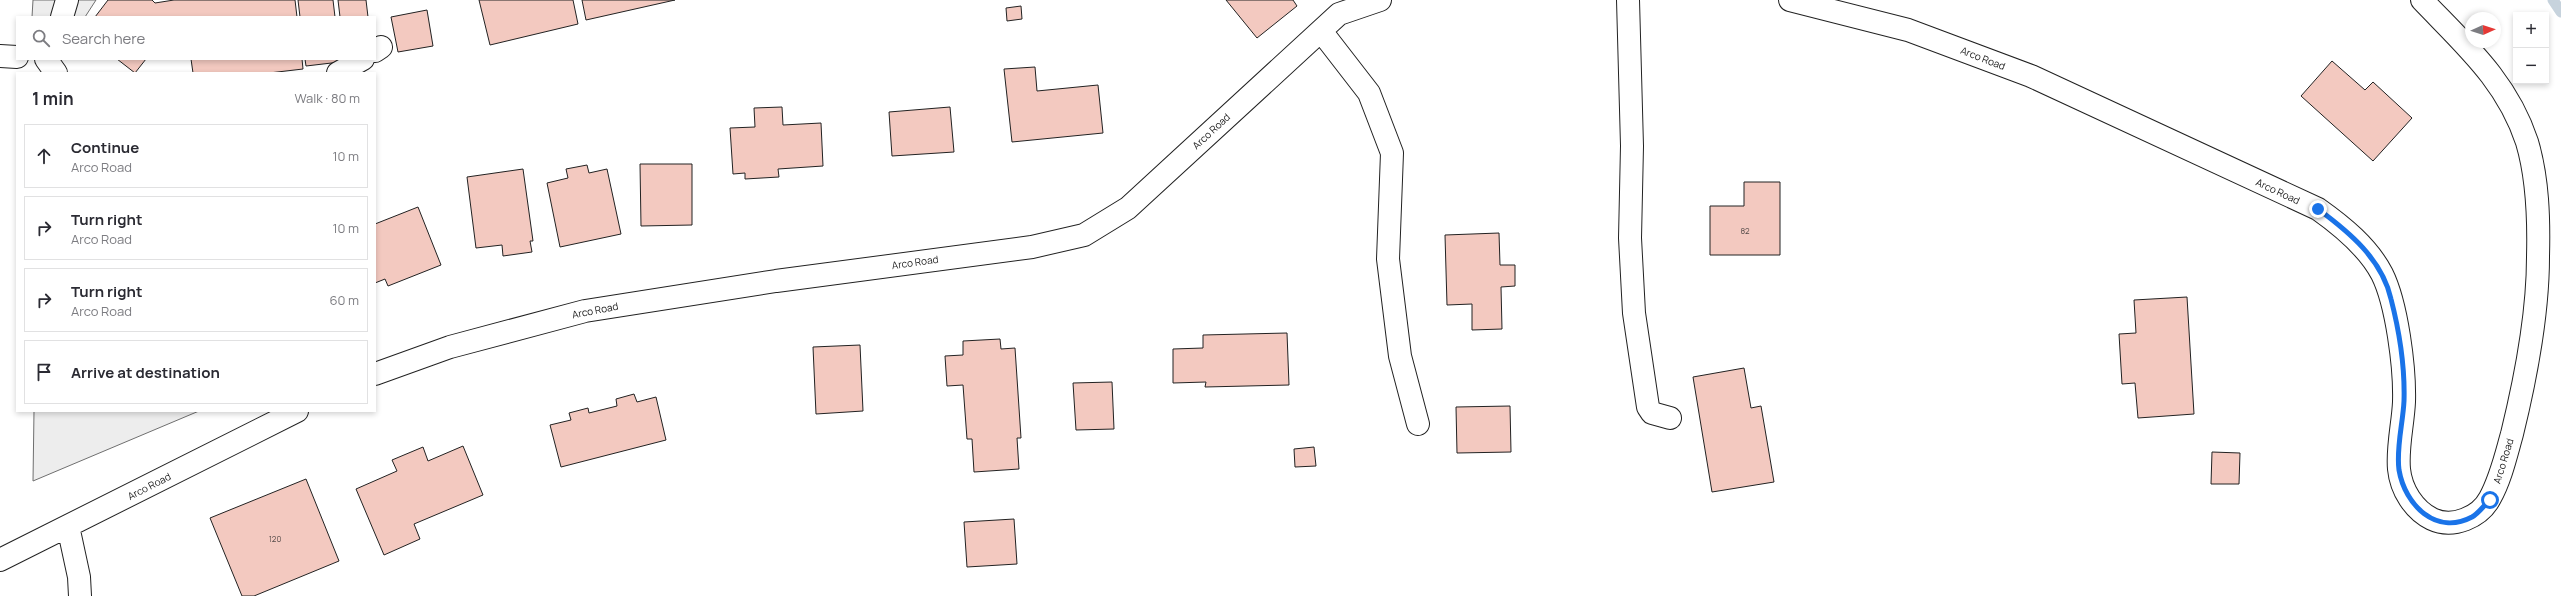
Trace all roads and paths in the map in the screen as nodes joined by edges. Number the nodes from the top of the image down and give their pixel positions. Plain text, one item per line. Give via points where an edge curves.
1 (67, 0) edge
2 (1380, 0) edge
3 (1628, 0) edge
4 (1790, 0) edge
5 (1794, 0) edge
6 (2422, 0) edge
7 (62, 16) edge
8 (1321, 31) junction
9 (0, 56) edge
10 (16, 57) edge
11 (47, 60) edge
12 (362, 60) edge
13 (55, 72) edge
14 (340, 72) edge
15 (376, 374) edge
16 (295, 412) edge
17 (1670, 418) dead end
18 (1418, 424) dead end
19 (68, 526) junction
20 (0, 560) edge
21 (80, 596) edge

1 - 7 street
2 - 8 street, Arco Road via 1339,14
3 - 17 street via 1632,146 1630,238 1634,313 1648,407 1652,413
4 - 5 street, Arco Road
5 - 6 street, Arco Road via 1908,30 2031,76 2318,209 2339,224 2360,244 2382,273 2391,298 2404,401 2399,470 2404,488 2415,508 2434,520 2456,522 2473,516 2490,500 2510,442 2519,407 2535,314 2537,208 2532,162 2526,140 2494,76
8 - 15 street, Arco Road via 1128,208 1084,234 1032,247 776,281 585,311 450,347
8 - 18 street via 1369,93 1392,153 1388,258 1400,356
9 - 10 street
11 - 13 street
12 - 14 street
16 - 19 street, Arco Road
19 - 20 street, Arco Road
19 - 21 street via 79,577

